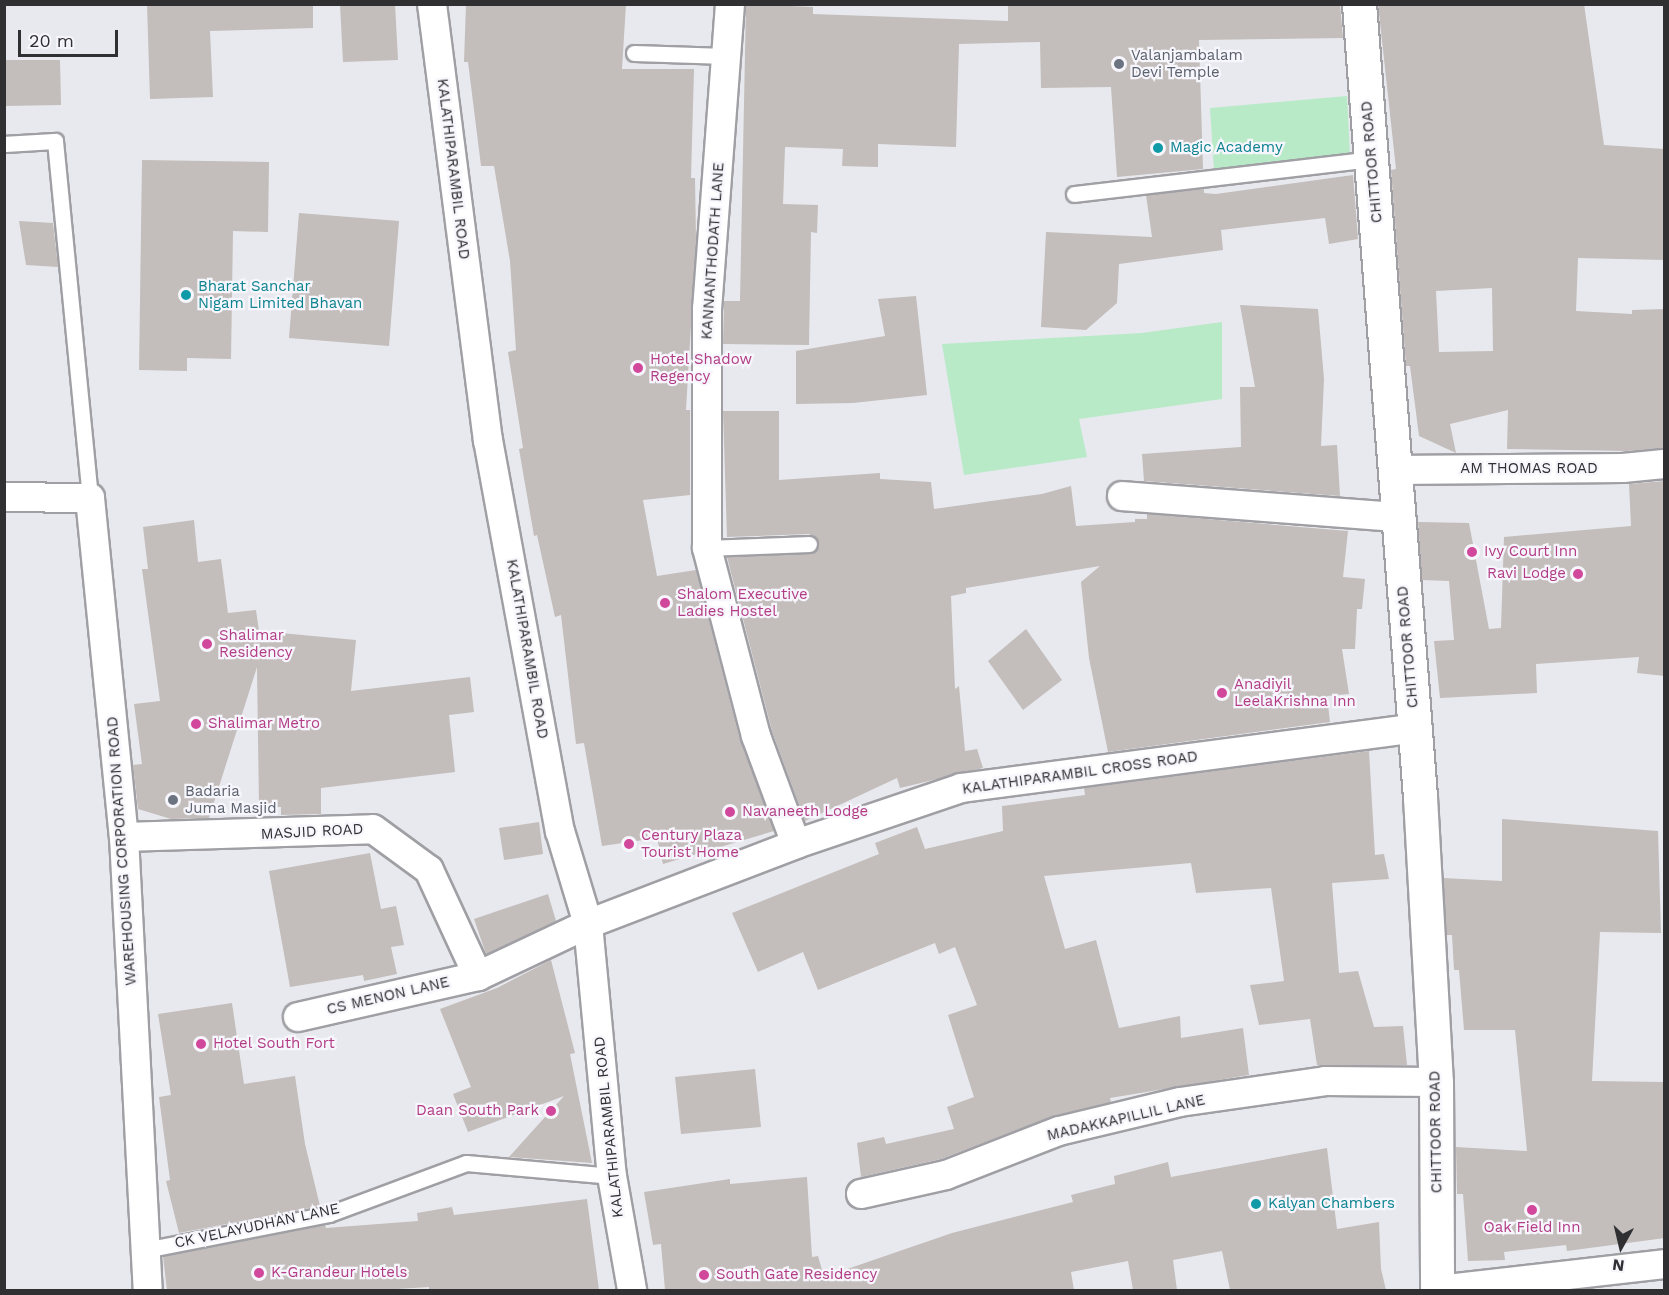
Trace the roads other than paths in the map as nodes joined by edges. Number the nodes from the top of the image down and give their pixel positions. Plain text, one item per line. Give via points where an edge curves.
1 (432, 4) edge
2 (730, 4) edge
3 (1359, 4) edge
4 (634, 53) dead end
5 (726, 56) junction
6 (4, 144) edge
7 (1372, 159) junction
8 (1074, 194) dead end
9 (1665, 464) edge
10 (1393, 470) junction
11 (1122, 496) dead end
12 (4, 497) edge
13 (90, 498) junction
14 (1398, 517) junction
15 (809, 544) dead end
16 (707, 548) junction
17 (1414, 728) junction
18 (124, 837) junction
19 (796, 844) junction
20 (588, 924) junction
21 (478, 976) junction
22 (298, 1017) dead end
23 (1436, 1082) junction
24 (612, 1176) junction
25 (861, 1194) dead end
26 (146, 1250) junction
27 (1665, 1264) edge
28 (148, 1290) edge
29 (632, 1290) edge
30 (1437, 1290) edge

1 - 20 street, KALATHIPARAMBIL ROAD via 488,440 561,831
2 - 5 street, KANNANTHODATH LANE
3 - 7 main road, CHITTOOR ROAD
4 - 5 lane
5 - 16 street, KANNANTHODATH LANE via 707,309
6 - 13 lane via 55,141
7 - 8 lane
7 - 10 main road, CHITTOOR ROAD
9 - 10 street, AM THOMAS ROAD via 1623,468
10 - 14 main road, CHITTOOR ROAD
11 - 14 street
12 - 13 street
13 - 18 street, WAREHOUSING CORPORATION ROAD
14 - 17 main road, CHITTOOR ROAD
15 - 16 lane
16 - 19 street, KANNANTHODATH LANE via 756,736
17 - 19 street, KALATHIPARAMBIL CROSS ROAD via 961,788
17 - 23 main road, CHITTOOR ROAD
18 - 21 street, MASJID ROAD via 373,829 429,870
18 - 26 street, WAREHOUSING CORPORATION ROAD
19 - 20 street, KALATHIPARAMBIL CROSS ROAD
20 - 21 street
20 - 24 street, KALATHIPARAMBIL ROAD
21 - 22 street, CS MENON LANE
23 - 25 street, MADAKKAPILLIL LANE via 1325,1081 1180,1102 1059,1131 946,1175
23 - 30 main road, CHITTOOR ROAD
24 - 26 lane, CK VELAYUDHAN LANE via 466,1163 329,1214
24 - 29 street, KALATHIPARAMBIL ROAD
26 - 28 street, WAREHOUSING CORPORATION ROAD
27 - 30 street

